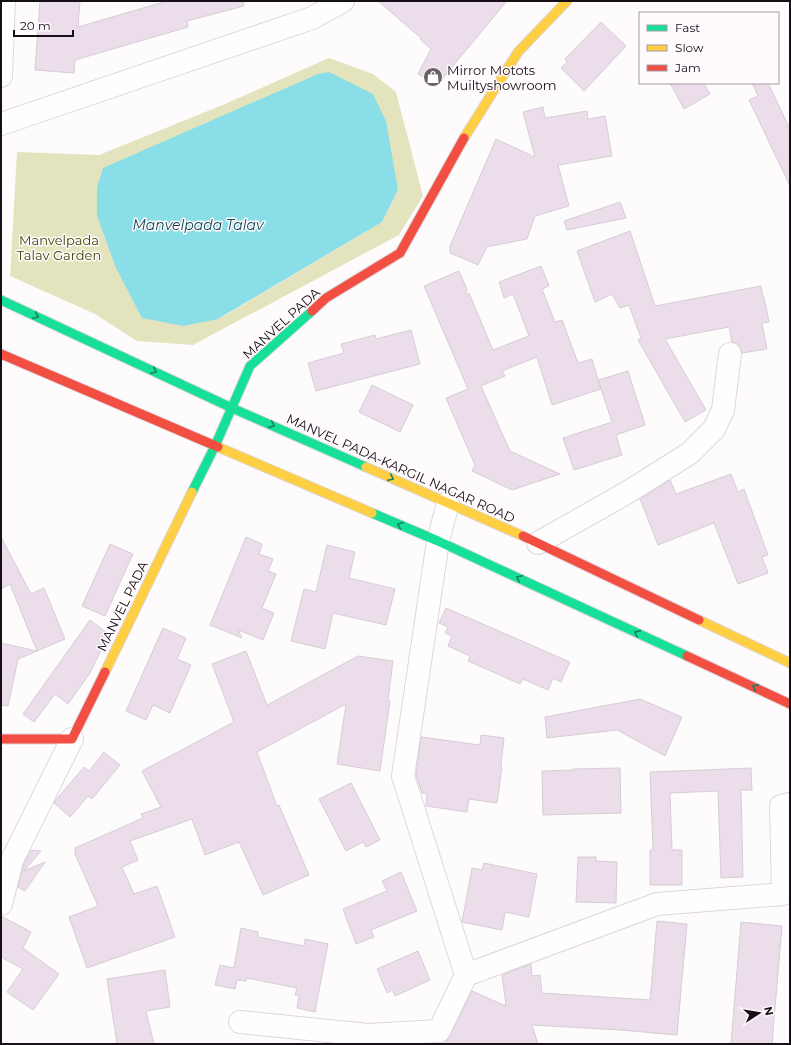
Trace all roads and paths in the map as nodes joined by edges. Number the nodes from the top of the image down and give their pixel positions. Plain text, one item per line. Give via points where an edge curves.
1 (4, 1) edge
2 (343, 1) edge
3 (566, 1) edge
4 (1, 76) edge
5 (1, 124) edge
6 (1, 300) edge
7 (1, 354) edge
8 (730, 354) dead end
9 (232, 408) junction
10 (215, 446) junction
11 (448, 504) junction
12 (438, 541) junction
13 (538, 543) junction
14 (790, 663) edge
15 (790, 704) edge
16 (1, 739) edge
17 (72, 740) junction
18 (790, 804) edge
19 (1, 904) edge
20 (466, 975) junction
21 (240, 1022) dead end

1 - 4 street
2 - 5 street via 312,18
3 - 9 street, MANVEL PADA via 518,52 464,137 400,252 326,298 250,366
6 -> 9 street, MANVEL PADA-KARGIL NAGAR ROAD
7 - 10 street
8 - 13 street via 723,410 714,429 690,453
9 - 10 street, MANVEL PADA
9 -> 11 street, MANVEL PADA-KARGIL NAGAR ROAD
12 -> 10 street
10 - 17 street, MANVEL PADA
11 - 12 street
11 - 13 street, MANVEL PADA-KARGIL NAGAR ROAD
15 -> 12 street
12 - 20 street via 403,776
13 - 14 street, MANVEL PADA-KARGIL NAGAR ROAD
16 - 17 street
17 - 19 street via 12,860
18 - 20 street via 781,806 783,894 657,904
20 - 21 street via 439,1031 368,1035

